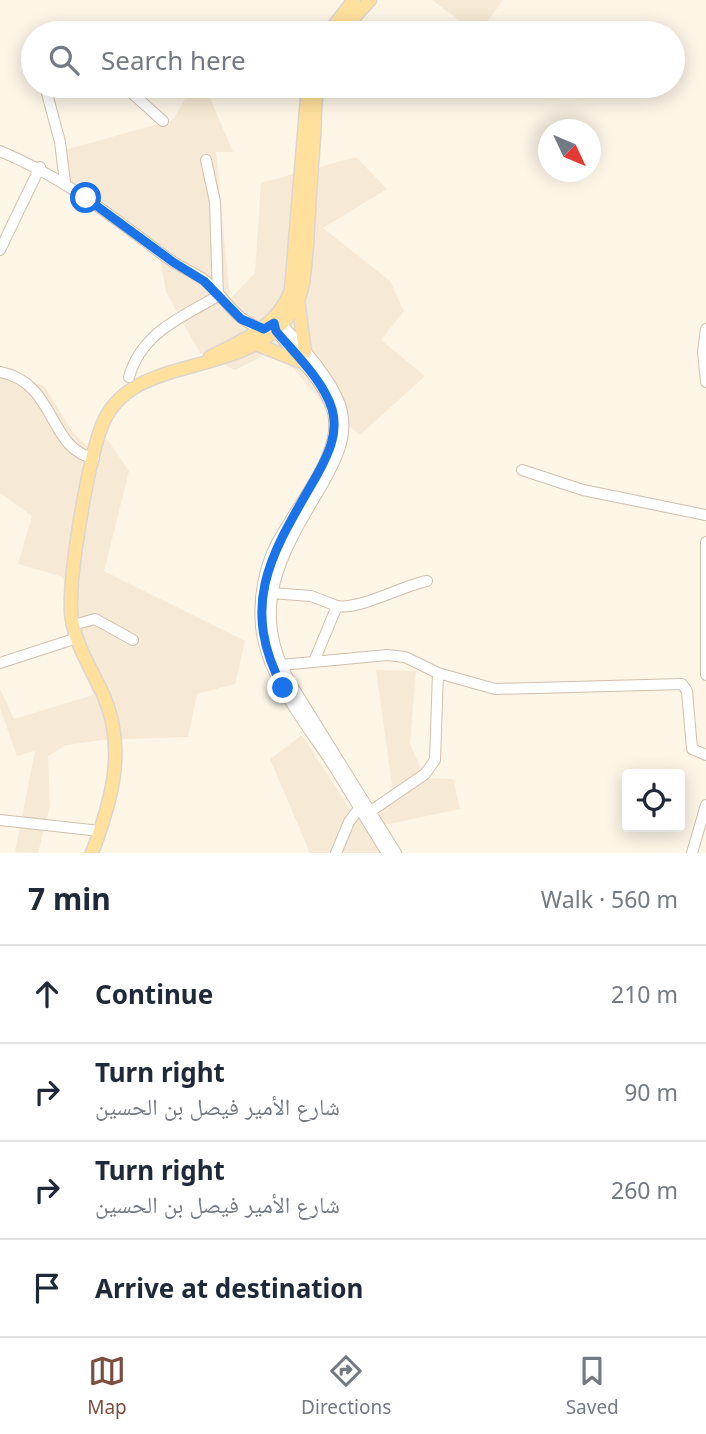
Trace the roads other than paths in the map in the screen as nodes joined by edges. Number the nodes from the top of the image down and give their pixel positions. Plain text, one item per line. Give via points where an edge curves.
1 (354, 0) edge
2 (370, 0) edge
3 (337, 21) edge
4 (351, 21) edge
5 (48, 98) edge
6 (137, 98) edge
7 (307, 98) edge
8 (317, 98) edge
9 (163, 121) dead end
10 (0, 151) edge
11 (206, 160) dead end
12 (40, 167) junction
13 (65, 182) junction
14 (0, 250) edge
15 (216, 265) junction
16 (195, 275) junction
17 (218, 296) junction
18 (298, 300) junction
19 (274, 325) junction
20 (706, 329) edge
21 (258, 345) junction
22 (303, 357) junction
23 (195, 365) junction
24 (0, 372) edge
25 (129, 377) dead end
26 (706, 382) edge
27 (94, 458) junction
28 (522, 470) dead end
29 (706, 515) edge
30 (706, 544) edge
31 (427, 581) dead end
32 (271, 593) junction
33 (337, 606) junction
34 (73, 625) junction
35 (77, 638) junction
36 (133, 640) dead end
37 (705, 642) edge
38 (315, 659) junction
39 (0, 663) edge
40 (281, 665) junction
41 (438, 673) junction
42 (706, 675) edge
43 (706, 755) edge
44 (706, 805) edge
45 (365, 809) junction
46 (0, 820) edge
47 (100, 831) junction
48 (701, 841) edge
49 (92, 853) edge
50 (336, 853) edge
51 (387, 853) edge
52 (396, 853) edge
53 (692, 853) edge

1 - 3 main road
2 - 4 main road
5 - 13 street
6 - 9 street
7 - 19 main road via 295,272
8 - 18 main road via 306,254
10 - 12 street
11 - 15 street via 215,202
12 - 13 street
12 - 14 street
13 - 16 street
15 - 16 street
15 - 17 street
16 - 17 street
17 - 19 street via 241,319
17 - 25 street via 168,322 141,352
18 - 19 main road
18 - 22 main road
19 - 21 main road
19 - 22 street
19 - 23 main road
20 - 26 street
21 - 22 main road
21 - 23 main road via 223,360
22 - 32 street via 339,402 343,437 328,475 283,553
22 - 45 street via 330,404 333,434 325,460 273,551 262,588 261,626 283,688
23 - 27 main road via 157,377 124,395 104,422
24 - 27 street via 33,387 69,444
27 - 34 main road via 73,576
28 - 29 street via 583,491
30 - 37 street
31 - 33 street via 357,605
32 - 33 street via 311,596
32 - 40 street via 272,632
33 - 38 street
34 - 35 main road
34 - 36 street via 95,619
35 - 39 street
35 - 47 main road via 116,737 115,775
37 - 42 street
38 - 40 street
38 - 41 street via 397,656
40 - 45 street
41 - 43 street via 483,687 509,689 682,684 687,691 692,749
41 - 45 street via 435,760 425,774
44 - 48 street
45 - 50 street
45 - 51 street
45 - 52 street
46 - 47 street
47 - 49 main road
48 - 53 street

